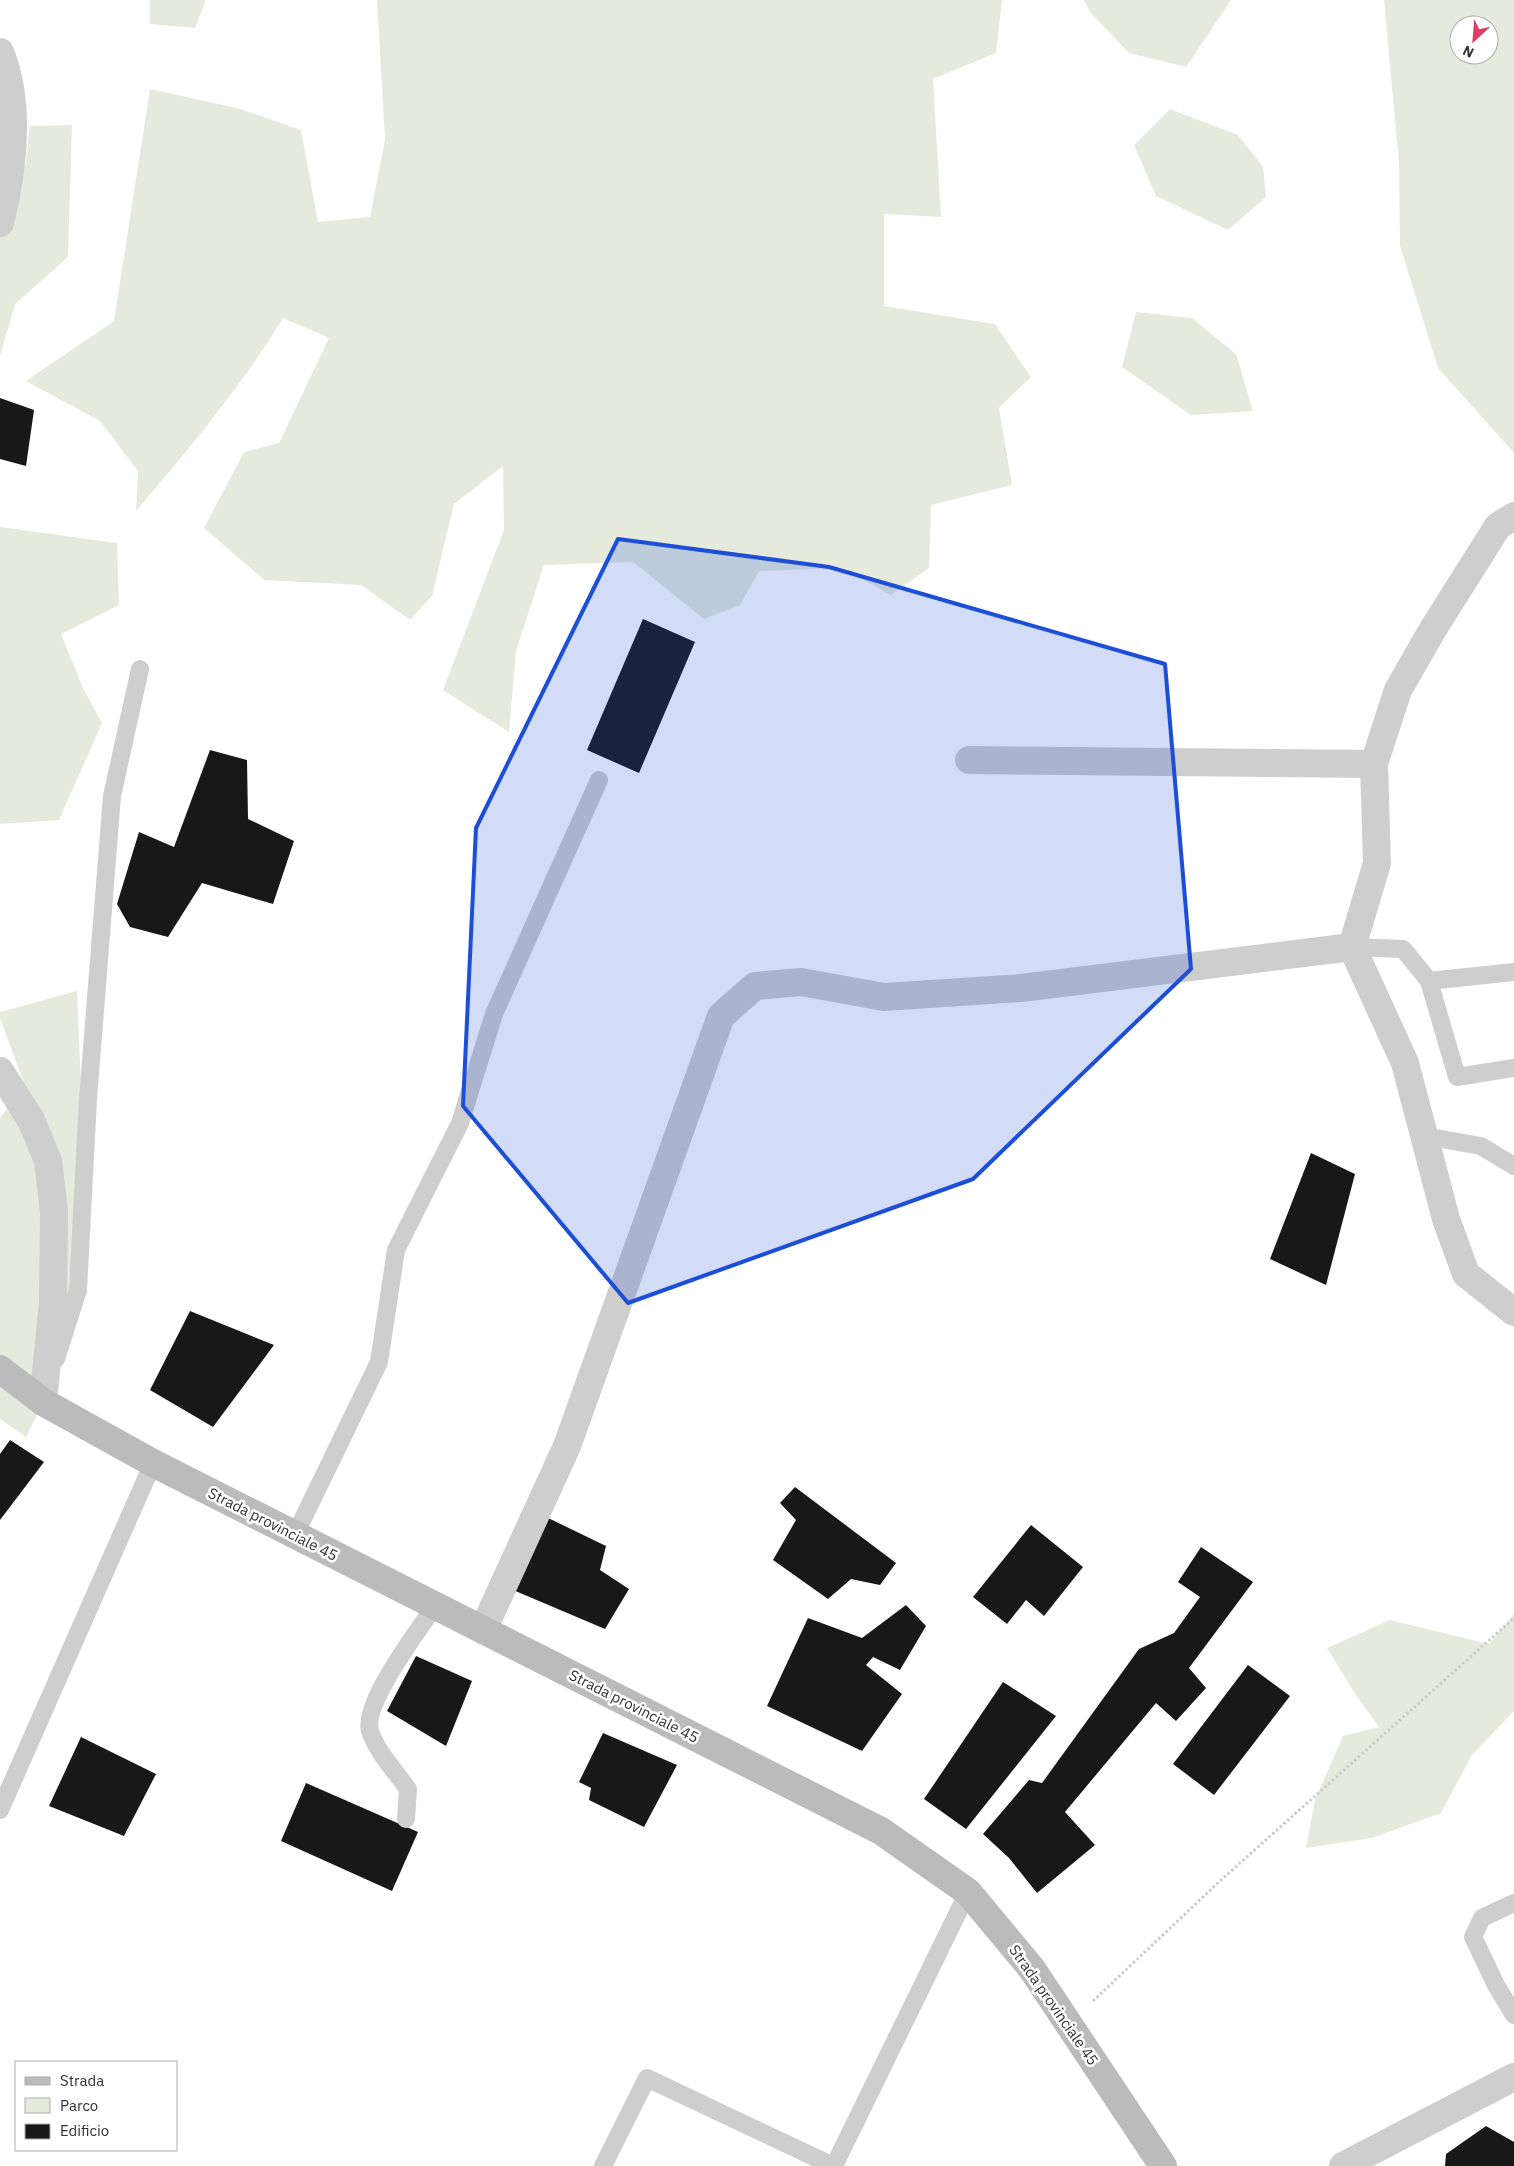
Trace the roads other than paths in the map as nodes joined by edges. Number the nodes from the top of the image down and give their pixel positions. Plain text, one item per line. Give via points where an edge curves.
1 (0, 52) edge
2 (0, 223) edge
3 (1514, 516) edge
4 (140, 669) dead end
5 (969, 760) dead end
6 (1374, 764) junction
7 (600, 780) dead end
8 (1352, 947) junction
9 (1514, 972) edge
10 (1429, 981) junction
11 (1514, 1068) edge
12 (0, 1071) edge
13 (1424, 1136) junction
14 (1514, 1166) edge
15 (1514, 1312) edge
16 (0, 1369) edge
17 (43, 1402) junction
18 (153, 1463) junction
19 (295, 1535) junction
20 (435, 1606) junction
21 (483, 1630) junction
22 (0, 1810) edge
23 (406, 1819) dead end
24 (968, 1892) junction
25 (1514, 1903) edge
26 (1514, 2015) edge
27 (1514, 2077) edge
28 (603, 2166) edge
29 (834, 2166) edge
30 (1163, 2166) edge
31 (1343, 2166) edge

1 - 2 street via 7,70 14,117
3 - 6 street via 1498,526 1432,629 1398,690
4 - 17 lane via 112,796 88,1100 78,1290
5 - 6 street
6 - 8 street via 1377,863
7 - 19 lane via 494,1014 460,1123 396,1250 379,1362
8 - 10 lane via 1403,950
8 - 13 street via 1405,1062
8 - 21 street via 972,992 884,997 801,982 755,986 721,1016 567,1446
9 - 10 lane
10 - 11 lane via 1457,1077
12 - 17 street via 30,1120 48,1161 54,1212 53,1302
13 - 14 lane via 1481,1146
13 - 15 street via 1446,1219 1466,1274
16 - 17 main road, Strada provinciale 45
17 - 18 main road, Strada provinciale 45
18 - 19 main road, Strada provinciale 45
18 - 22 lane
19 - 20 main road, Strada provinciale 45
20 - 21 main road, Strada provinciale 45
20 - 23 lane via 389,1674 374,1705 370,1729 381,1752 408,1789
21 - 24 main road, Strada provinciale 45 via 880,1831
24 - 29 lane
24 - 30 main road, Strada provinciale 45 via 1032,1969
25 - 26 lane via 1482,1918 1473,1937
27 - 31 street
28 - 29 lane via 647,2078

